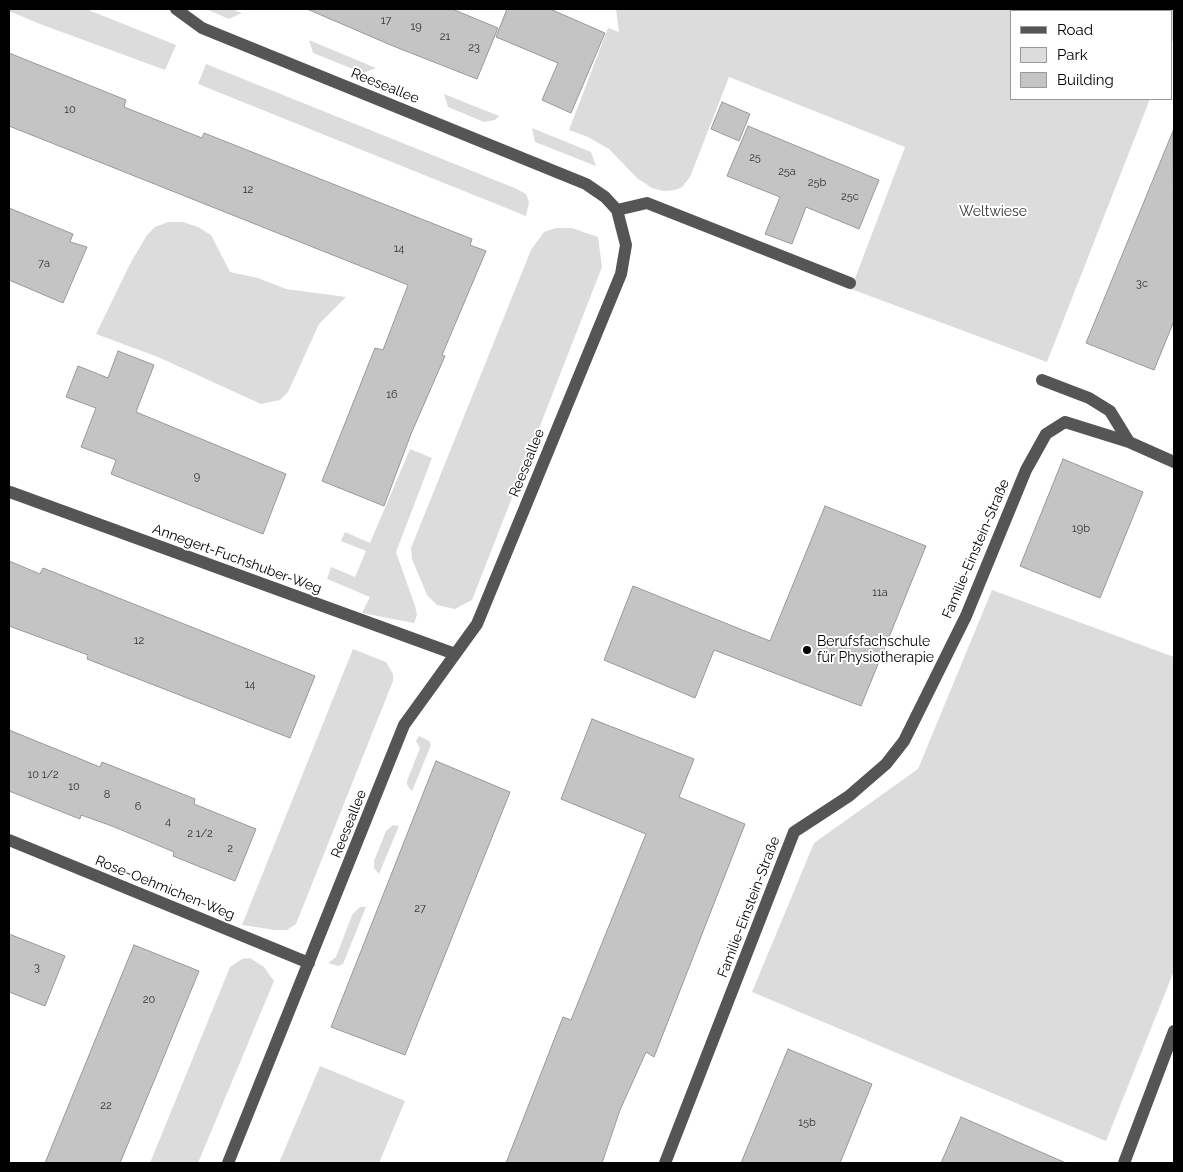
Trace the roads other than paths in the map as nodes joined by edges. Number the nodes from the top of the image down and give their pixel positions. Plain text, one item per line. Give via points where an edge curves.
1 (176, 9) edge
2 (617, 210) junction
3 (850, 282) dead end
4 (1042, 380) dead end
5 (1129, 442) junction
6 (1174, 462) edge
7 (10, 492) edge
8 (455, 654) junction
9 (9, 840) edge
10 (310, 964) junction
11 (1174, 1031) edge
12 (228, 1163) edge
13 (665, 1163) edge
14 (1124, 1163) edge

1 - 2 street, Reeseallee via 202,28 586,184
2 - 3 street via 647,203
2 - 8 street, Reeseallee via 626,245 621,274 477,624
4 - 5 street via 1089,398 1110,411
5 - 6 street, Familie-Einstein-Straße
5 - 13 street, Familie-Einstein-Straße via 1065,422 1046,434 1026,470 966,616 904,741 886,764 849,796 794,832
7 - 8 street, Annegert-Fuchshuber-Weg
8 - 10 street, Reeseallee via 404,725
9 - 10 street, Rose-Oehmichen-Weg
10 - 12 street, Reeseallee
11 - 14 street

